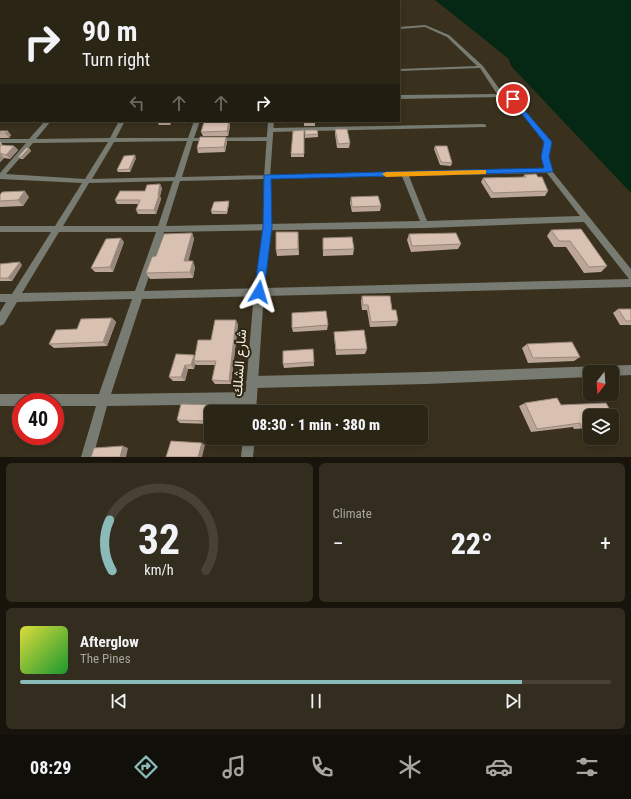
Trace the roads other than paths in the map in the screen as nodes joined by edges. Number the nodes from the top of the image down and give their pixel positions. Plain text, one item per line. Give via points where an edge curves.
1 (400, 28) edge
2 (481, 66) junction
3 (400, 70) edge
4 (501, 95) junction
5 (400, 97) edge
6 (47, 122) edge
7 (122, 122) edge
8 (196, 122) edge
9 (271, 122) edge
10 (484, 126) dead end
11 (271, 130) junction
12 (113, 139) junction
13 (191, 139) junction
14 (270, 139) junction
15 (0, 141) edge
16 (30, 141) junction
17 (549, 171) junction
18 (405, 174) junction
19 (0, 177) edge
20 (267, 177) junction
21 (178, 178) junction
22 (87, 181) junction
23 (586, 219) junction
24 (425, 225) junction
25 (267, 227) junction
26 (0, 229) edge
27 (56, 229) junction
28 (160, 230) junction
29 (631, 276) edge
30 (631, 283) edge
31 (259, 292) junction
32 (138, 295) junction
33 (15, 297) junction
34 (0, 298) edge
35 (0, 322) edge
36 (631, 370) edge
37 (252, 382) junction
38 (251, 398) junction
39 (0, 400) edge
40 (103, 400) junction
41 (250, 405) edge
42 (249, 445) edge
43 (87, 457) edge
44 (248, 457) edge

1 - 2 street via 425,26 448,36
2 - 3 street
2 - 4 street
4 - 5 street
4 - 17 street via 513,99 548,142 545,157
6 - 16 street
7 - 12 street
8 - 13 street
9 - 11 street, شارع الشلك
10 - 11 street
11 - 14 street, شارع الشلك
12 - 13 street
12 - 16 street
12 - 22 street
13 - 14 street
13 - 21 street
14 - 20 street, شارع الشلك
15 - 16 street
16 - 19 street
17 - 18 street
17 - 23 street
18 - 20 street
18 - 24 street
19 - 22 street
20 - 21 street
20 - 25 street, شارع الشلك
21 - 22 street
21 - 28 street
22 - 27 street
23 - 24 street
23 - 29 street
24 - 25 street
25 - 28 street
25 - 31 street, شارع الشلك
26 - 27 street
27 - 28 street
27 - 33 street
28 - 32 street
30 - 31 street
31 - 32 street
31 - 37 street, شارع الشلك
32 - 33 street
32 - 40 street
33 - 34 street
33 - 35 street
36 - 37 street
37 - 38 street, شارع الشلك
38 - 40 street
38 - 41 street, شارع الشلك
39 - 40 street
40 - 43 street
42 - 44 street

